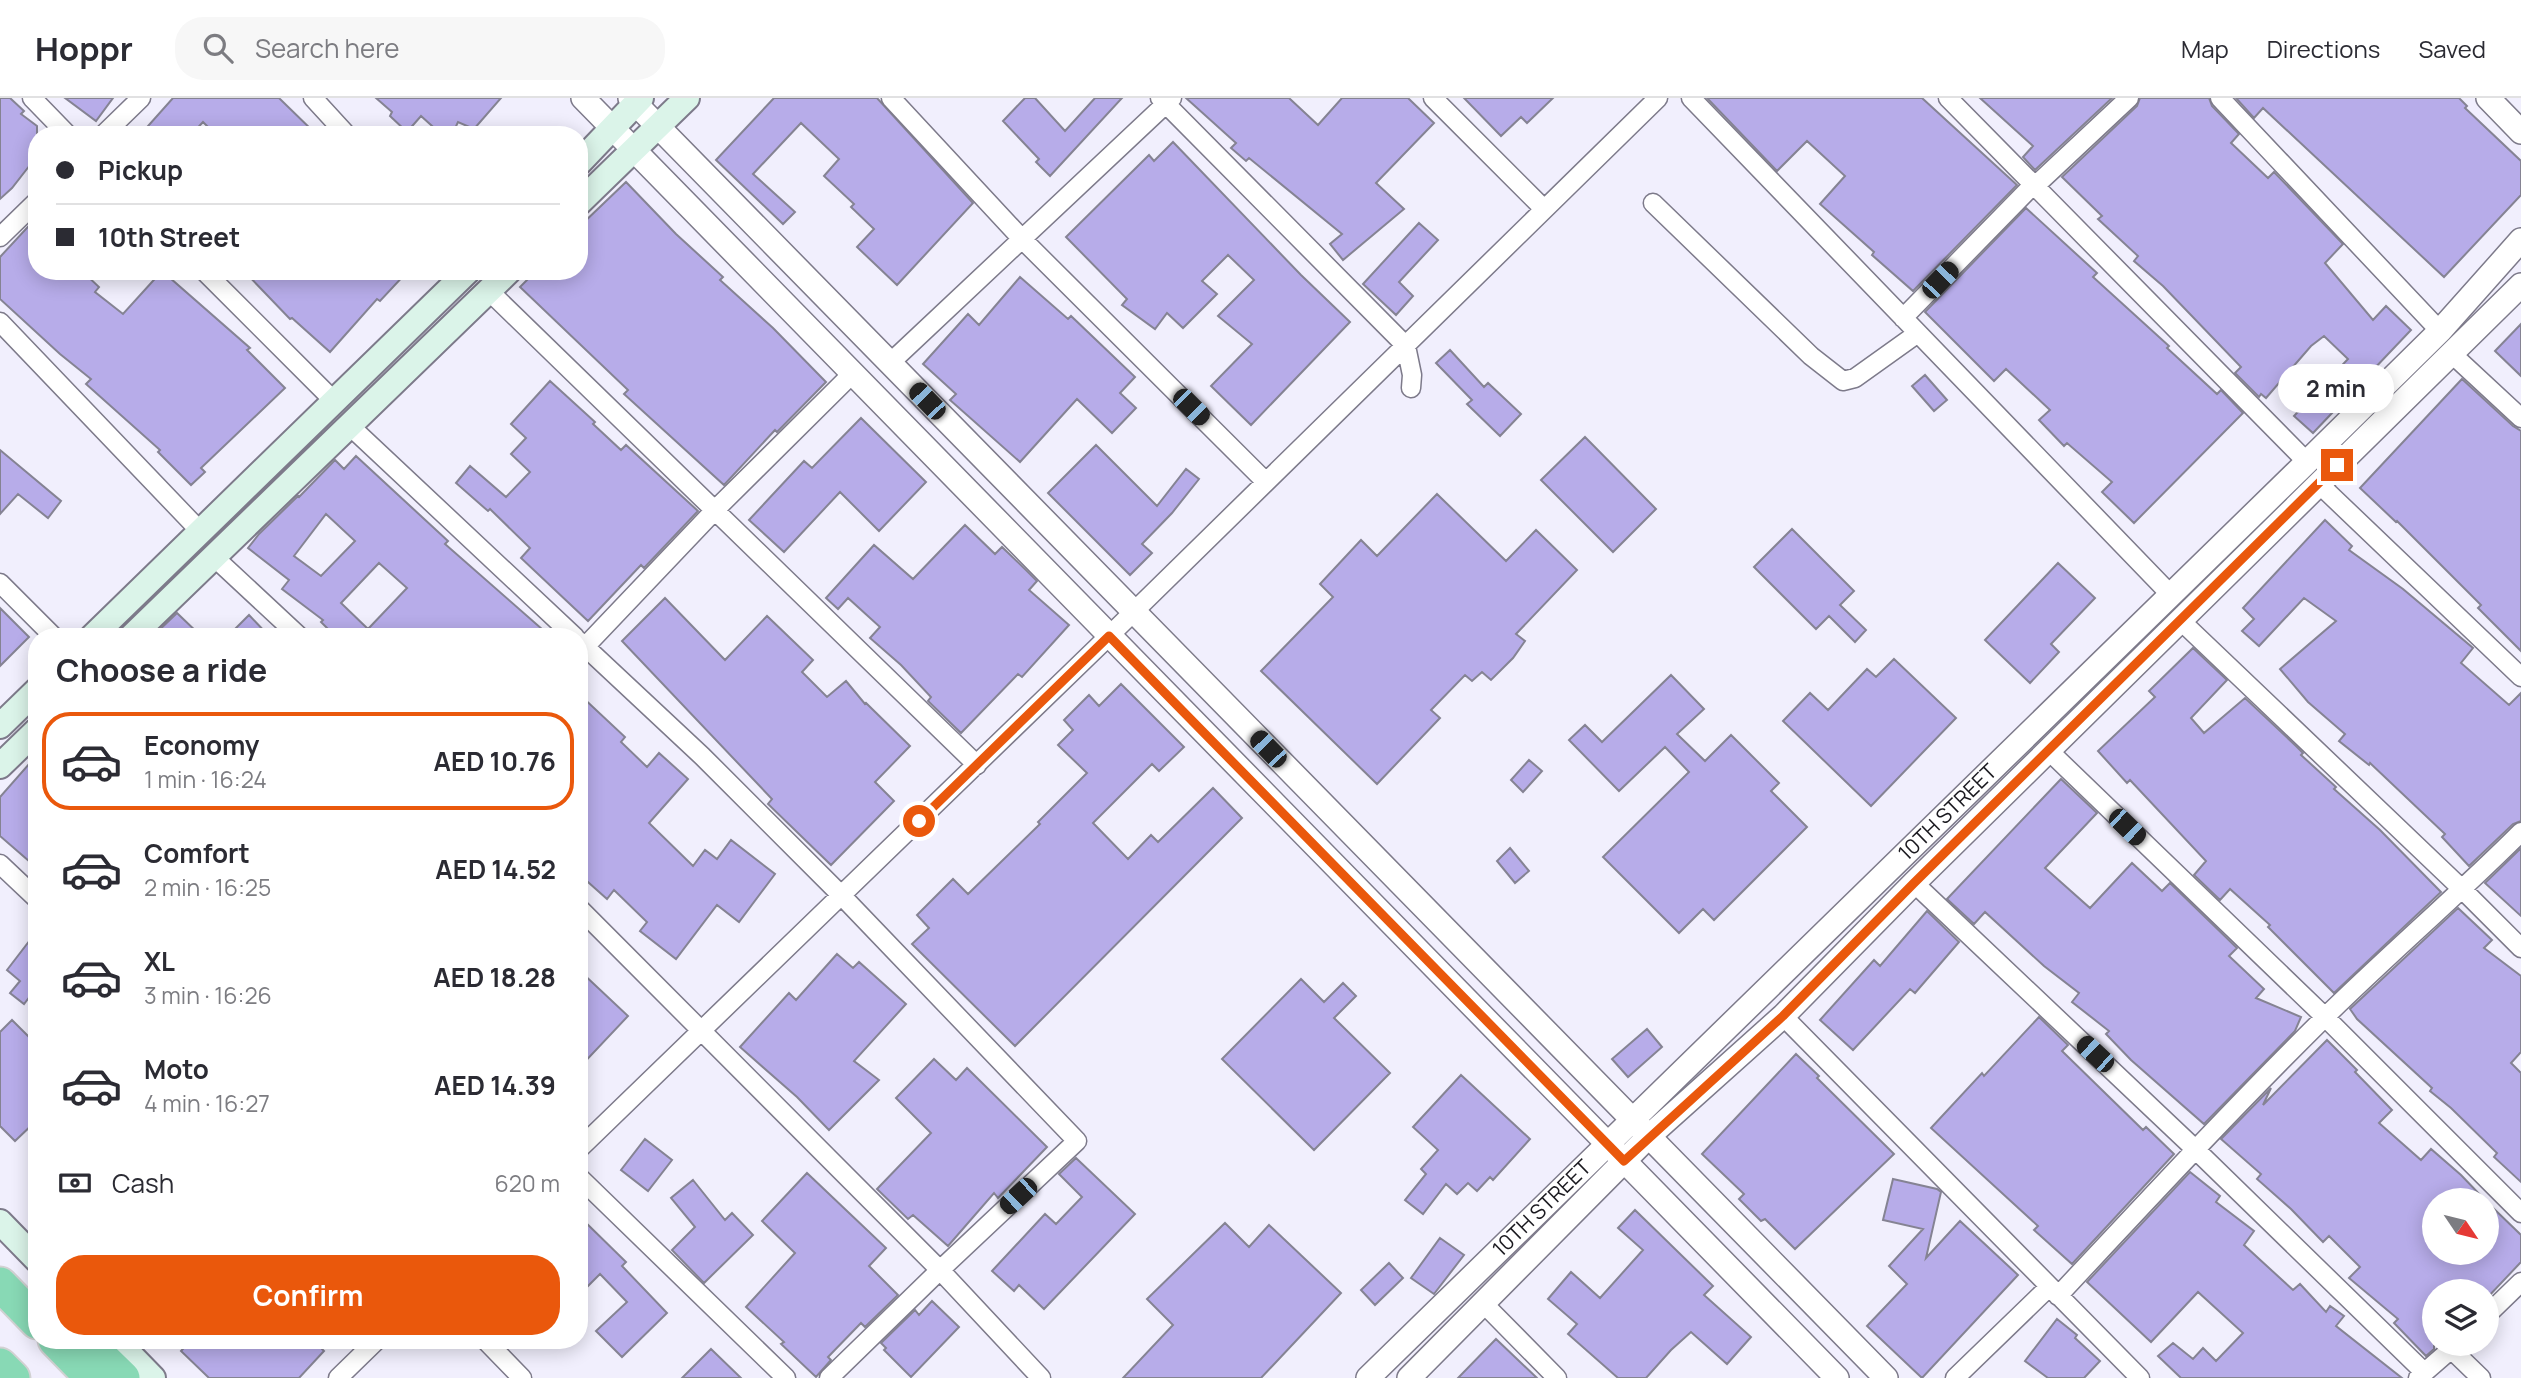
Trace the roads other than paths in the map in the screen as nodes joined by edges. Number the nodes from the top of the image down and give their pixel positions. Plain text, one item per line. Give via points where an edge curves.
1 (33, 98) edge
2 (141, 98) edge
3 (313, 98) edge
4 (583, 98) edge
5 (687, 98) edge
6 (891, 98) edge
7 (1433, 98) edge
8 (1658, 98) edge
9 (1691, 98) edge
10 (1948, 98) edge
11 (2129, 98) edge
12 (2220, 98) edge
13 (2488, 98) edge
14 (636, 100) edge
15 (1166, 100) edge
16 (59, 126) edge
17 (112, 126) edge
18 (339, 126) edge
19 (658, 127) junction
20 (614, 130) junction
21 (2521, 132) edge
22 (634, 150) junction
23 (588, 155) edge
24 (2034, 185) junction
25 (588, 194) edge
26 (1653, 203) dead end
27 (1544, 209) junction
28 (28, 210) edge
29 (0, 237) edge
30 (1022, 239) junction
31 (2521, 240) edge
32 (213, 280) edge
33 (459, 280) edge
34 (500, 280) edge
35 (2521, 285) edge
36 (489, 291) junction
37 (1903, 318) junction
38 (0, 322) edge
39 (2440, 331) junction
40 (1918, 334) junction
41 (1406, 346) junction
42 (2452, 354) junction
43 (890, 363) junction
44 (852, 374) junction
45 (1411, 388) dead end
46 (334, 401) junction
47 (2521, 418) edge
48 (350, 426) junction
49 (2307, 462) junction
50 (1266, 482) junction
51 (2318, 483) junction
52 (715, 510) junction
53 (200, 531) junction
54 (214, 556) junction
55 (0, 583) edge
56 (2171, 595) junction
57 (1133, 612) junction
58 (2180, 620) junction
59 (45, 628) edge
60 (101, 628) edge
61 (140, 628) edge
62 (290, 628) edge
63 (563, 628) edge
64 (588, 636) edge
65 (1109, 636) junction
66 (588, 651) edge
67 (2521, 677) edge
68 (28, 699) edge
69 (0, 726) edge
70 (28, 739) edge
71 (2049, 751) junction
72 (976, 765) junction
73 (0, 766) edge
74 (2521, 832) edge
75 (0, 864) edge
76 (1914, 883) junction
77 (2463, 890) junction
78 (28, 891) edge
79 (842, 896) junction
80 (588, 917) edge
81 (2521, 948) edge
82 (1783, 1016) junction
83 (2325, 1017) junction
84 (703, 1032) junction
85 (1640, 1129) junction
86 (588, 1141) edge
87 (1606, 1144) junction
88 (2195, 1149) junction
89 (1624, 1161) junction
90 (588, 1186) edge
91 (2521, 1213) edge
92 (0, 1222) edge
93 (28, 1251) edge
94 (0, 1266) edge
95 (940, 1270) junction
96 (2521, 1282) edge
97 (0, 1284) edge
98 (28, 1290) edge
99 (2053, 1292) junction
100 (2499, 1303) edge
101 (1483, 1304) junction
102 (28, 1313) edge
103 (64, 1349) edge
104 (93, 1349) edge
105 (125, 1349) edge
106 (368, 1349) edge
107 (494, 1349) edge
108 (2443, 1356) edge
109 (2462, 1356) edge
110 (0, 1365) edge
111 (2421, 1375) edge
112 (13, 1378) edge
113 (92, 1378) edge
114 (123, 1378) edge
115 (153, 1378) edge
116 (338, 1378) edge
117 (522, 1378) edge
118 (786, 1378) edge
119 (829, 1378) edge
120 (1041, 1378) edge
121 (1368, 1378) edge
122 (1409, 1378) edge
123 (1557, 1378) edge
124 (1837, 1378) edge
125 (1886, 1378) edge
126 (1955, 1378) edge
127 (2140, 1378) edge
128 (2481, 1378) edge

1 - 16 street
2 - 17 street
3 - 18 street
4 - 20 street
5 - 19 main road
6 - 30 street
7 - 27 street
8 - 27 street
9 - 37 street
10 - 24 street
11 - 24 street
12 - 39 street
13 - 21 street
14 - 19 street
14 - 20 main road
15 - 30 street
15 - 41 street
19 - 22 main road
19 - 43 street
20 - 22 street
20 - 23 main road
22 - 25 main road
22 - 44 street
24 - 37 street
24 - 49 street
26 - 40 street via 1811,356 1843,381 1855,378
27 - 41 street
28 - 29 street
30 - 43 street
30 - 50 street
31 - 39 street, 10TH STREET
32 - 46 street
33 - 46 main road
34 - 36 main road
35 - 42 street, 10TH STREET
36 - 48 main road
36 - 52 street
37 - 40 street
38 - 53 street
39 - 49 street, 10TH STREET
40 - 56 street
41 - 45 street
41 - 50 street
42 - 47 street
42 - 51 street, 10TH STREET
43 - 57 street
44 - 52 street
44 - 65 street
46 - 53 main road
48 - 54 main road
48 - 63 street
49 - 56 street, 10TH STREET
50 - 57 street
51 - 58 street, 10TH STREET
51 - 67 street
52 - 64 street
52 - 72 street
53 - 60 main road
54 - 61 main road
54 - 62 street
55 - 59 street
56 - 85 street, 10TH STREET
57 - 65 street
57 - 85 street
58 - 71 street, 10TH STREET
58 - 77 street
65 - 72 street
65 - 87 street
66 - 79 street
68 - 69 main road
70 - 73 main road
71 - 76 street, 10TH STREET
71 - 83 street
72 - 79 street
74 - 77 street
75 - 78 street
76 - 82 street, 10TH STREET
76 - 88 street
77 - 81 street
77 - 83 street
79 - 84 street
79 - 95 street via 1077,1141
80 - 84 street
82 - 85 street, 10TH STREET
82 - 99 street
83 - 88 street
83 - 91 street
84 - 86 street
84 - 95 street
85 - 87 street, 10TH STREET
85 - 89 street, 10TH STREET
85 - 125 street
87 - 89 street
87 - 121 street, 10TH STREET
88 - 99 street
88 - 111 street
89 - 101 street, 10TH STREET
89 - 124 street
90 - 118 street
92 - 93 main road
94 - 98 highway
95 - 119 street
95 - 120 street
96 - 100 street
97 - 102 highway
99 - 126 street
99 - 127 street
101 - 122 street, 10TH STREET
101 - 123 street
103 - 113 highway
104 - 114 highway
105 - 115 main road
106 - 116 street
107 - 117 street
108 - 111 street
109 - 128 street
110 - 112 highway

